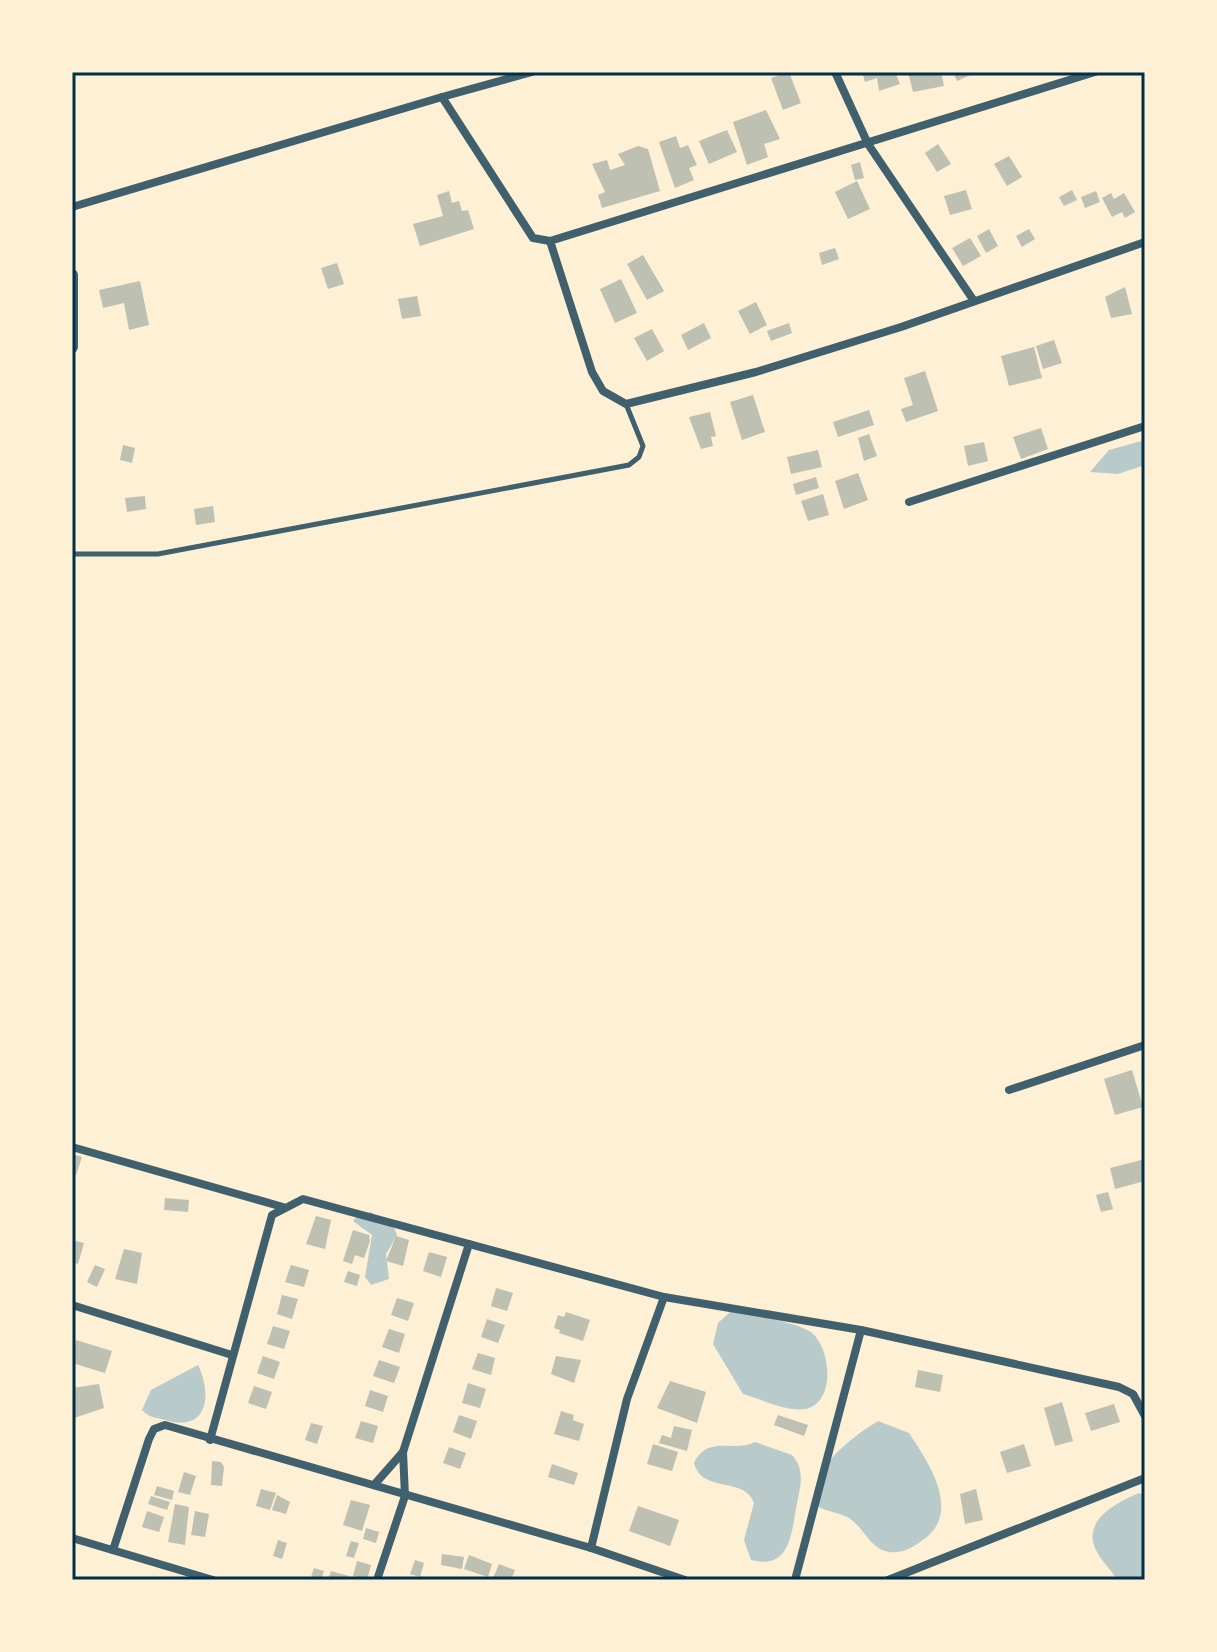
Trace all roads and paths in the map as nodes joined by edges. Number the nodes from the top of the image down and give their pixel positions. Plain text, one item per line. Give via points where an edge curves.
1 (532, 72) edge
2 (835, 72) edge
3 (1095, 72) edge
4 (442, 97) junction
5 (868, 144) junction
6 (72, 207) edge
7 (550, 241) junction
8 (1145, 242) edge
9 (72, 275) edge
10 (974, 301) junction
11 (72, 347) edge
12 (626, 404) junction
13 (1145, 426) edge
14 (909, 502) dead end
15 (72, 554) edge
16 (1145, 1045) edge
17 (1009, 1090) dead end
18 (72, 1147) edge
19 (283, 1207) junction
20 (469, 1244) junction
21 (664, 1297) junction
22 (72, 1305) edge
23 (861, 1330) junction
24 (232, 1355) junction
25 (1145, 1416) edge
26 (210, 1440) junction
27 (403, 1452) junction
28 (1145, 1478) edge
29 (374, 1485) junction
30 (405, 1496) junction
31 (72, 1538) edge
32 (591, 1548) junction
33 (113, 1550) junction
34 (213, 1580) edge
35 (377, 1580) edge
36 (685, 1580) edge
37 (795, 1580) edge
38 (888, 1580) edge

1 - 4 street
2 - 5 street
3 - 5 street
4 - 6 street
4 - 7 street via 533,238
5 - 7 street
5 - 10 street
7 - 12 street via 592,372 603,391
8 - 10 street
9 - 11 street
10 - 12 street via 756,372
12 - 15 lane via 643,446 629,465 158,554
13 - 14 street
16 - 17 street
18 - 19 street
19 - 20 street via 303,1199
19 - 24 street via 272,1215
20 - 21 street
20 - 27 street
21 - 23 street
21 - 32 street via 631,1384
22 - 24 street
23 - 25 street via 1119,1387 1133,1394
23 - 37 street
24 - 26 street
26 - 29 street
26 - 33 street via 165,1425 154,1429
27 - 29 street
27 - 30 street
28 - 38 street
29 - 30 street
30 - 32 street
30 - 35 street
31 - 33 street
32 - 36 street
33 - 34 street

